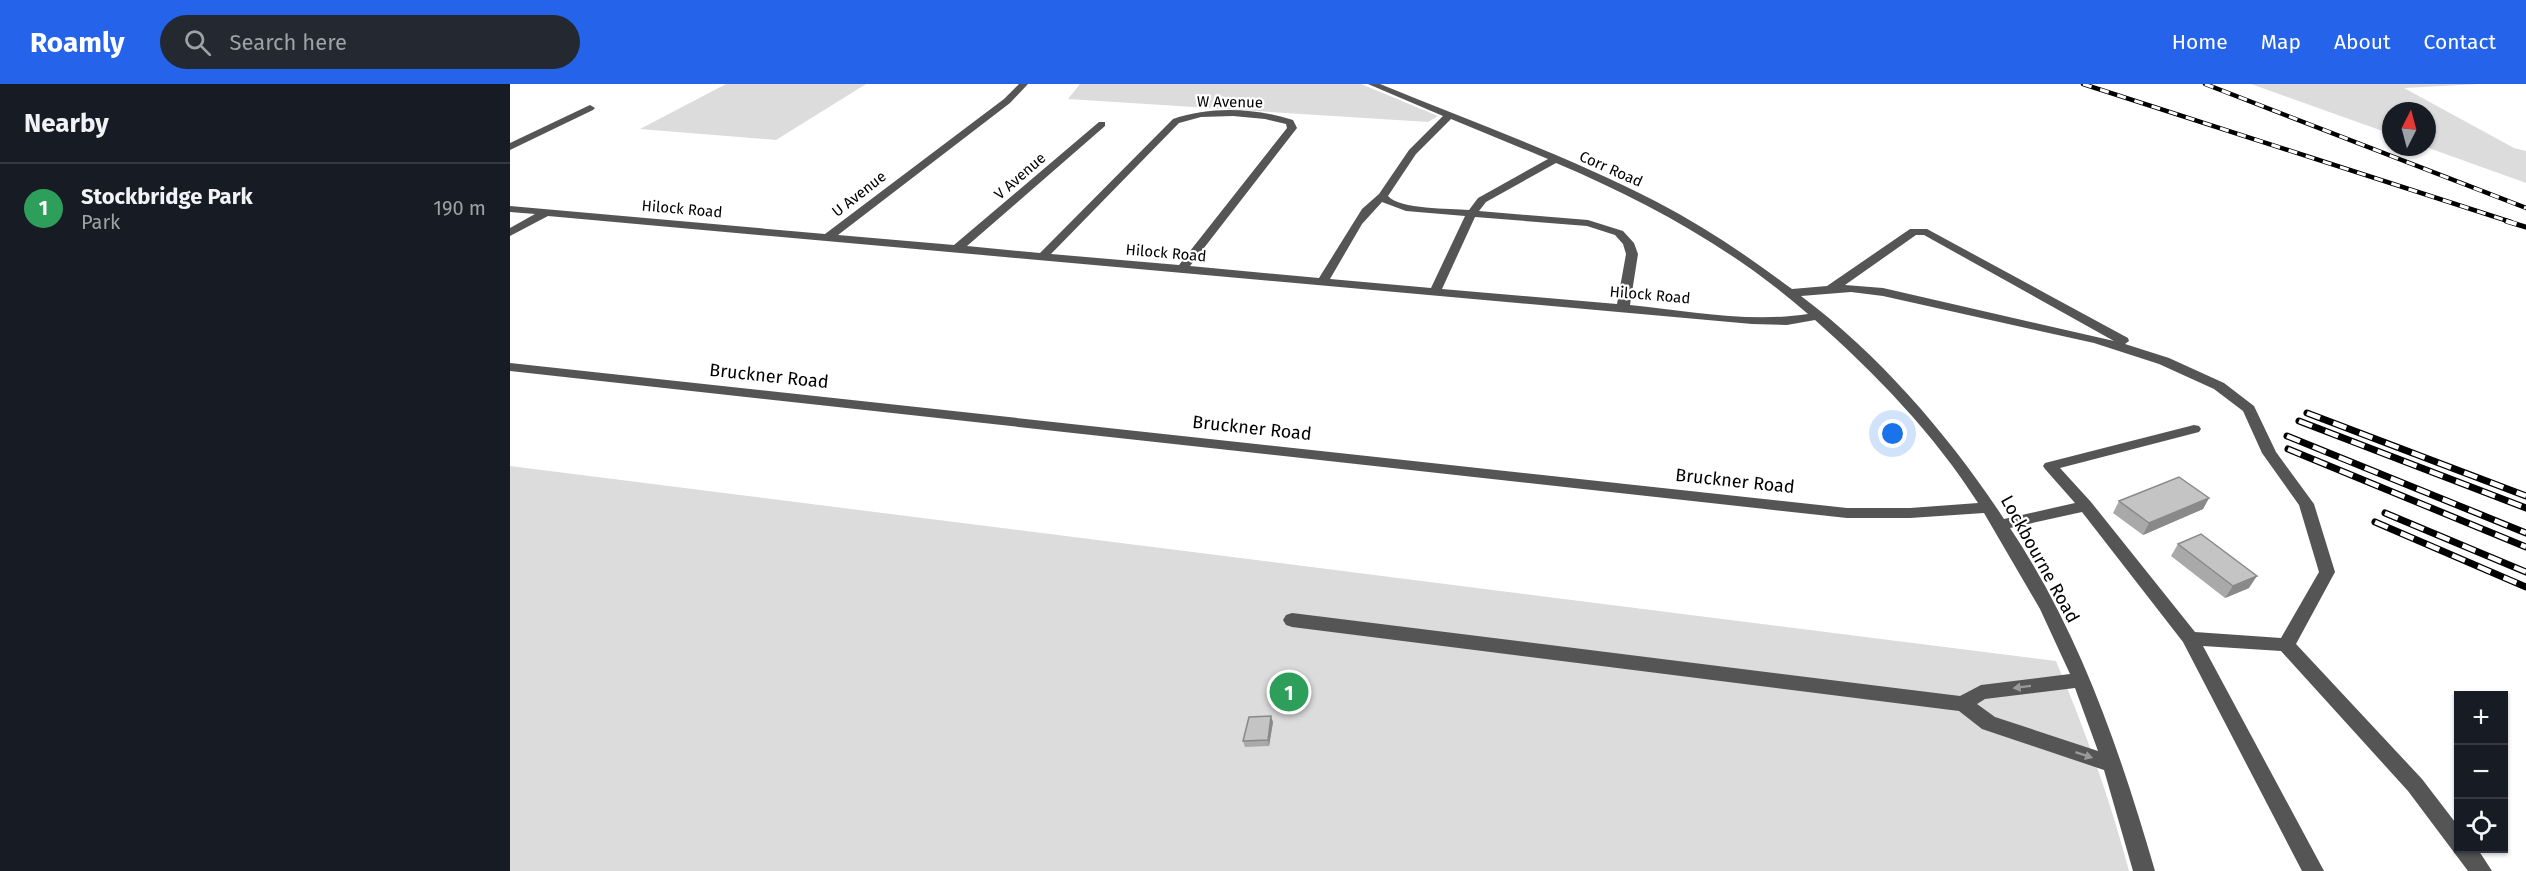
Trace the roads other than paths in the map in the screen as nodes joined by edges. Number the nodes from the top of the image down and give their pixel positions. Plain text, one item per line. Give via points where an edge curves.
1 (1024, 84) edge
2 (1372, 84) edge
3 (590, 108) dead end
4 (1449, 116) junction
5 (1102, 124) dead end
6 (510, 147) edge
7 (1554, 160) junction
8 (1383, 196) junction
9 (510, 209) edge
10 (547, 212) junction
11 (1471, 214) junction
12 (510, 233) edge
13 (828, 237) junction
14 (957, 249) junction
15 (1042, 257) junction
16 (1182, 269) junction
17 (1322, 282) junction
18 (1831, 289) junction
19 (1436, 291) junction
20 (1790, 293) junction
21 (1623, 308) junction
22 (1819, 316) junction
23 (2154, 358) junction
24 (510, 367) edge
25 (2194, 429) dead end
26 (2086, 506) junction
27 (1990, 507) junction
28 (2001, 525) junction
29 (1292, 620) dead end
30 (2190, 638) junction
31 (2286, 645) junction
32 (2080, 680) junction
33 (1963, 704) junction
34 (2112, 764) junction
35 (2454, 836) edge
36 (2467, 853) edge
37 (2145, 871) edge
38 (2313, 871) edge
39 (2481, 871) edge

1 - 13 street, U Avenue
2 - 4 street, Corr Road
3 - 6 street
4 - 7 street, Corr Road
4 - 8 street via 1401,166
5 - 14 street, V Avenue
7 - 11 street via 1482,200
7 - 20 street, Corr Road via 1675,216
8 - 11 street via 1388,202 1406,208
8 - 17 street via 1360,220
9 - 10 street, Hilock Road
10 - 12 street
10 - 13 street, Hilock Road
11 - 19 street
11 - 21 street via 1588,223 1619,233 1632,254
13 - 14 street, Hilock Road
14 - 15 street, Hilock Road
15 - 16 street, Hilock Road
15 - 16 street, W Avenue via 1176,121 1211,114 1290,122 1289,134
16 - 17 street, Hilock Road
17 - 19 street, Hilock Road
18 - 20 street
18 - 23 street via 1883,292 1963,309 2097,340
18 - 23 street via 1914,231 1927,232
19 - 21 street, Hilock Road
20 - 22 street, Corr Road
21 - 22 street, Hilock Road via 1770,322
22 - 27 street, Lockbourne Road via 1898,391
23 - 31 street via 2219,386 2248,409 2269,453 2306,504 2327,572
24 - 27 street, Bruckner Road via 1847,513
25 - 26 street via 2050,465
26 - 28 street
26 - 30 street
27 - 28 street, Lockbourne Road
28 - 32 street, Lockbourne Road via 2049,609
29 - 33 street
30 - 31 street
30 - 38 street
31 - 35 street via 2415,785
32 -> 33 street via 1981,692
32 - 34 street, Lockbourne Road
33 -> 34 street via 1989,723
34 - 37 street, Lockbourne Road
36 - 39 street

